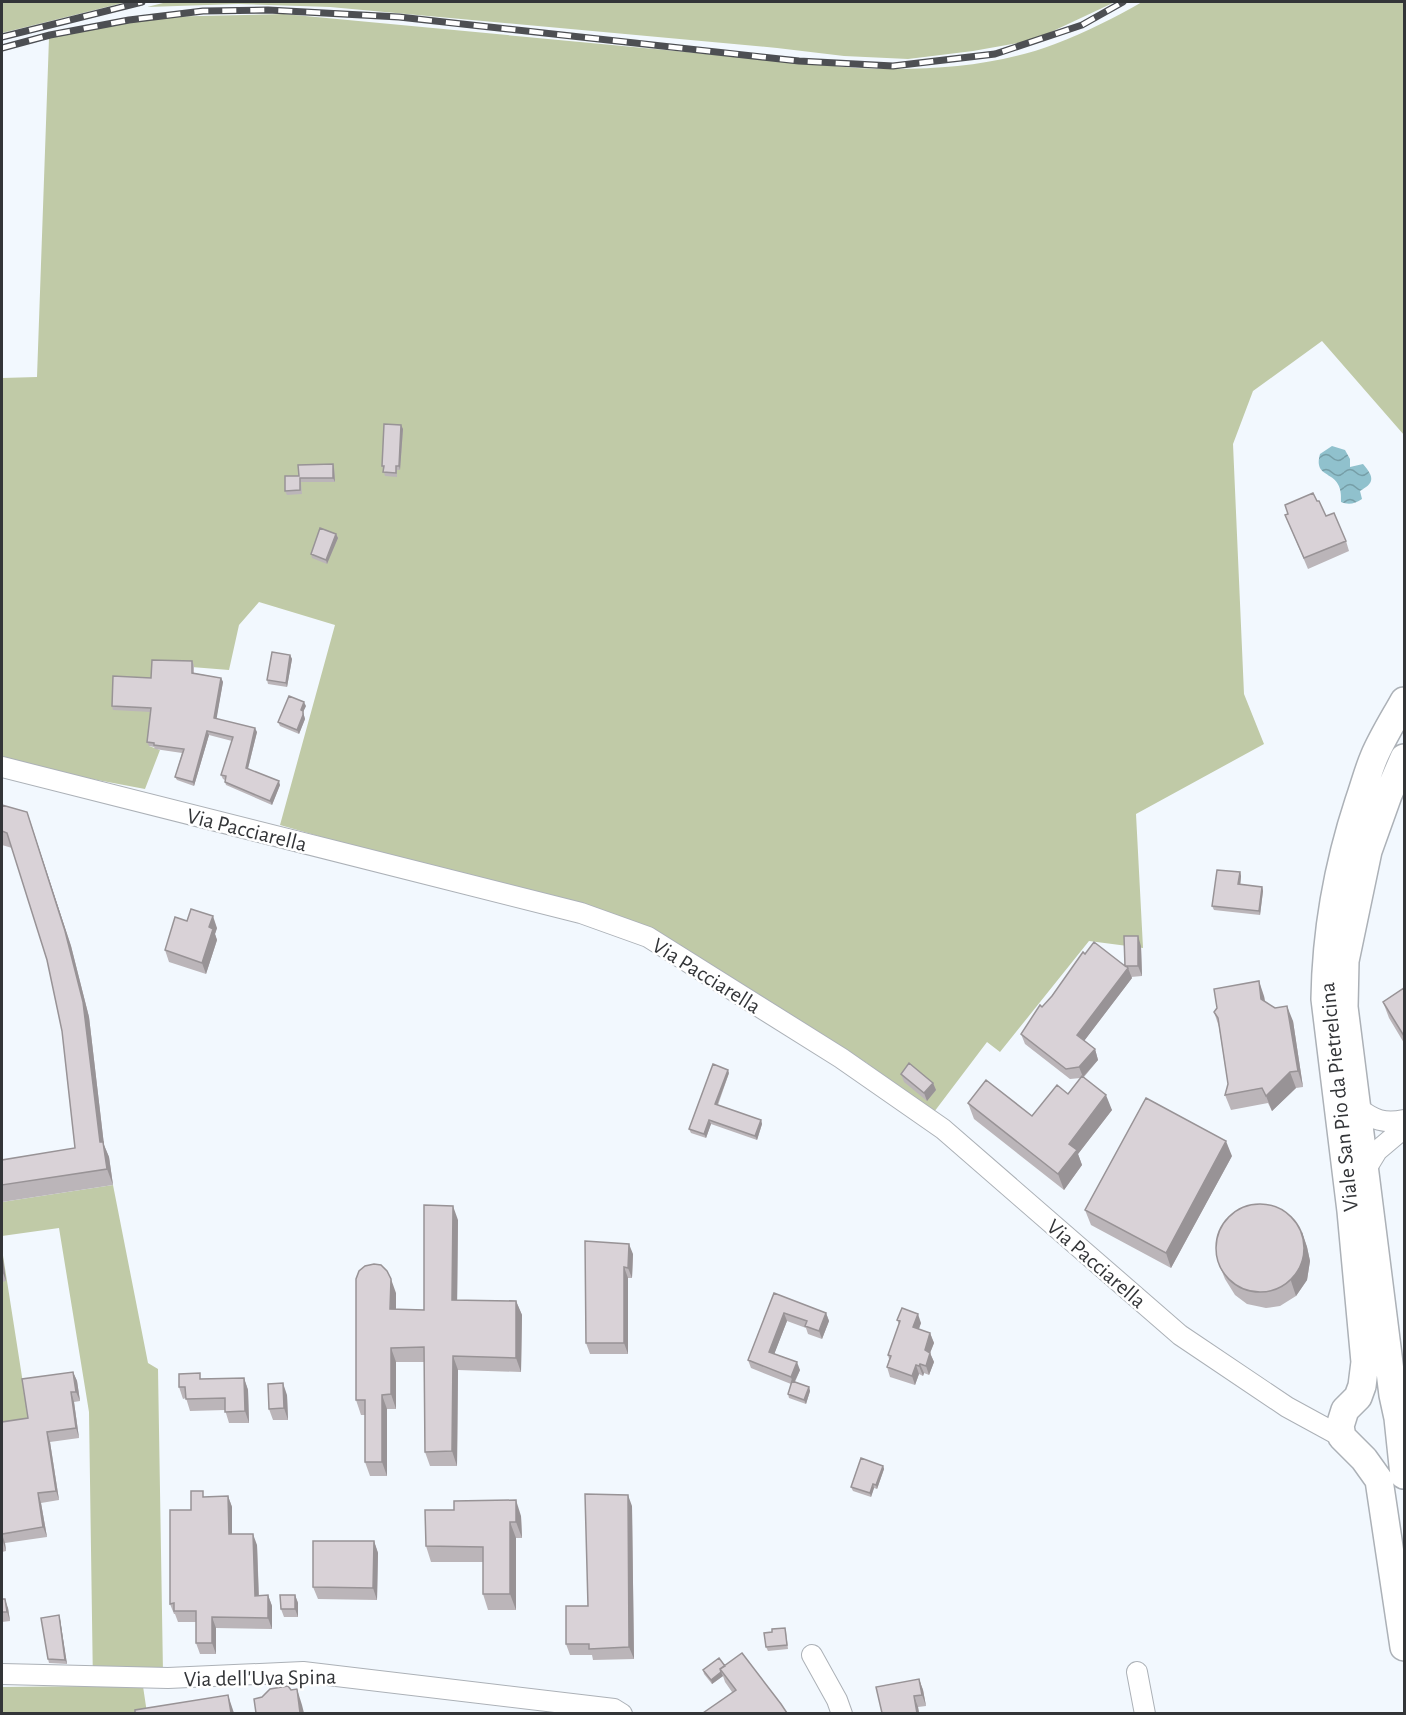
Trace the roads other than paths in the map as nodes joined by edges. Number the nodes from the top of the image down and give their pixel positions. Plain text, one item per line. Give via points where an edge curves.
1 (1404, 701) edge
2 (1404, 758) edge
3 (2, 767) edge
4 (1358, 1108) junction
5 (1404, 1120) edge
6 (1404, 1128) edge
7 (1365, 1169) junction
8 (1352, 1404) junction
9 (1395, 1407) junction
10 (1300, 1414) junction
11 (1342, 1437) junction
12 (1404, 1475) edge
13 (1397, 1546) edge
14 (1404, 1647) edge
15 (812, 1655) dead end
16 (1137, 1672) dead end
17 (2, 1674) edge
18 (622, 1713) edge
19 (842, 1713) edge
20 (1144, 1713) edge

1 - 8 main road, Viale San Pio da Pietrelcina via 1373,758 1351,827 1335,894 1325,968 1325,999 1365,1362 1362,1386
2 - 4 main road, Viale San Pio da Pietrelcina via 1368,851 1345,961 1344,1007
3 - 10 street, Via Pacciarella via 581,913 648,937 841,1058 943,1129 1180,1335
4 - 5 street via 1380,1122
4 - 7 main road, Viale San Pio da Pietrelcina
6 - 7 street via 1377,1151
7 - 9 main road, Viale San Pio da Pietrelcina
8 - 9 main road via 1368,1395
8 - 10 street via 1320,1414
8 - 11 main road, Viale San Pio da Pietrelcina via 1340,1426
9 - 12 main road, Viale San Pio da Pietrelcina
10 - 11 street, Via Pacciarella
11 - 13 main road via 1379,1480
13 - 14 main road
15 - 19 street
16 - 20 street
17 - 18 street, Via dell'Uva Spina via 168,1678 303,1671

